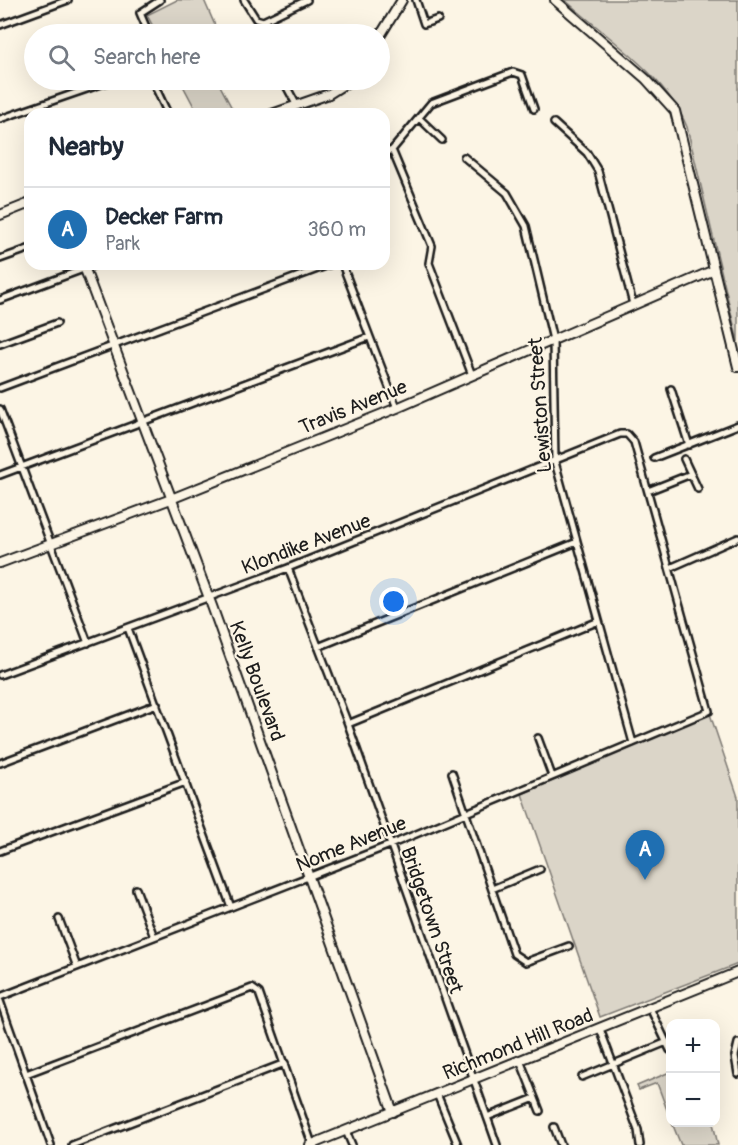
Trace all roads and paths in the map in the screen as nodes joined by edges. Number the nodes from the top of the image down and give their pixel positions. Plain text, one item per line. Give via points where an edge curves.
1 (68, 0) edge
2 (160, 0) edge
3 (244, 0) edge
4 (307, 0) edge
5 (402, 0) edge
6 (416, 0) edge
7 (555, 0) edge
8 (438, 19) dead end
9 (144, 24) edge
10 (387, 24) edge
11 (0, 25) edge
12 (84, 90) edge
13 (157, 90) edge
14 (288, 90) edge
15 (338, 90) edge
16 (297, 106) junction
17 (32, 108) edge
18 (165, 108) edge
19 (291, 108) edge
20 (534, 109) dead end
21 (24, 111) edge
22 (419, 118) junction
23 (0, 119) edge
24 (554, 123) dead end
25 (442, 140) dead end
26 (392, 150) joint
27 (464, 157) dead end
28 (24, 205) edge
29 (0, 215) edge
30 (24, 250) edge
31 (0, 259) edge
32 (74, 270) edge
33 (85, 270) edge
34 (315, 270) edge
35 (344, 270) edge
36 (714, 270) junction
37 (0, 300) edge
38 (633, 304) junction
39 (57, 323) dead end
40 (369, 337) junction
41 (553, 340) junction
42 (0, 344) edge
43 (113, 345) junction
44 (738, 368) edge
45 (472, 375) junction
46 (0, 388) edge
47 (671, 389) dead end
48 (397, 408) junction
49 (0, 409) edge
50 (142, 422) junction
51 (738, 425) edge
52 (688, 445) junction
53 (654, 458) dead end
54 (684, 459) dead end
55 (555, 462) junction
56 (22, 467) junction
57 (691, 474) junction
58 (0, 475) edge
59 (698, 489) dead end
60 (648, 491) junction
61 (171, 499) junction
62 (738, 538) edge
63 (577, 542) junction
64 (51, 544) junction
65 (0, 563) edge
66 (288, 568) junction
67 (670, 568) junction
68 (209, 598) junction
69 (599, 621) junction
70 (128, 628) junction
71 (88, 643) junction
72 (318, 647) junction
73 (0, 675) edge
74 (157, 704) junction
75 (348, 724) junction
76 (538, 738) dead end
77 (633, 743) junction
78 (0, 763) edge
79 (452, 773) dead end
80 (552, 776) junction
81 (186, 782) junction
82 (465, 812) junction
83 (390, 845) junction
84 (0, 851) edge
85 (540, 869) dead end
86 (310, 877) junction
87 (136, 889) dead end
88 (492, 889) junction
89 (231, 907) junction
90 (59, 919) dead end
91 (154, 937) junction
92 (569, 946) dead end
93 (76, 967) junction
94 (738, 972) edge
95 (0, 999) edge
96 (651, 1010) junction
97 (600, 1029) junction
98 (666, 1040) edge
99 (666, 1042) edge
100 (738, 1043) edge
101 (520, 1060) junction
102 (285, 1063) junction
103 (613, 1065) junction
104 (26, 1074) junction
105 (738, 1074) edge
106 (582, 1077) dead end
107 (472, 1079) junction
108 (437, 1094) junction
109 (535, 1098) junction
110 (540, 1111) dead end
111 (393, 1112) junction
112 (487, 1117) junction
113 (554, 1127) dead end
114 (346, 1131) junction
115 (311, 1144) edge
116 (51, 1145) edge
117 (72, 1145) edge
118 (352, 1145) edge
119 (458, 1145) edge
120 (496, 1145) edge
121 (561, 1145) edge
122 (640, 1145) edge

1 - 11 street
2 - 9 street via 140,13
3 - 4 street via 256,19 263,21
5 - 10 street
6 - 8 street via 424,24
7 - 36 street via 646,79 675,111
12 - 17 street
13 - 18 street
14 - 16 street
15 - 16 street
16 - 19 street
20 - 22 street via 522,75 513,72 431,103
21 - 23 street
22 - 25 street
22 - 26 street
24 - 38 street via 587,153 598,171
26 - 45 street via 432,246 429,263
27 - 41 street, Lewiston Street via 498,184 522,215
28 - 29 street
30 - 31 street
32 - 37 street
33 - 43 street, Kelly Boulevard
34 - 43 street
35 - 40 street
36 - 38 street, Travis Avenue
36 - 44 street
38 - 41 street, Travis Avenue
39 - 42 street
40 - 48 street
40 - 50 street
41 - 45 street, Travis Avenue
41 - 55 street, Lewiston Street
43 - 46 street
43 - 50 street, Kelly Boulevard
45 - 48 street, Travis Avenue
47 - 52 street
48 - 61 street, Travis Avenue
49 - 56 street
50 - 56 street
50 - 61 street, Kelly Boulevard
51 - 52 street
52 - 53 street
54 - 57 street
55 - 60 street, Klondike Avenue via 627,434 634,442
55 - 63 street, Lewiston Street
55 - 66 street, Klondike Avenue
56 - 58 street
56 - 64 street
57 - 59 street
57 - 60 street
60 - 67 street
61 - 64 street, Travis Avenue
61 - 68 street, Kelly Boulevard
62 - 67 street
63 - 69 street, Lewiston Street
63 - 72 street
64 - 65 street, Travis Avenue
64 - 71 street
66 - 68 street, Klondike Avenue
66 - 72 street, Bridgetown Street
67 - 77 street, Nome Avenue via 709,711
68 - 70 street, Klondike Avenue
68 - 86 street, Kelly Boulevard
69 - 75 street
69 - 77 street, Lewiston Street
70 - 71 street, Klondike Avenue
70 - 74 street
71 - 73 street, Klondike Avenue
72 - 75 street, Bridgetown Street
74 - 78 street
74 - 81 street
75 - 83 street, Bridgetown Street
76 - 80 street
77 - 80 street, Nome Avenue
79 - 82 street
80 - 82 street, Nome Avenue
81 - 84 street
81 - 89 street
82 - 83 street, Nome Avenue
82 - 88 street
83 - 86 street, Nome Avenue
83 - 107 street, Bridgetown Street
85 - 88 street
86 - 89 street, Nome Avenue
86 - 111 street, Kelly Boulevard
87 - 91 street
88 - 92 street via 514,954 521,961 531,962
89 - 91 street, Nome Avenue
90 - 93 street
91 - 93 street, Nome Avenue
93 - 95 street, Nome Avenue
94 - 96 street, Richmond Hill Road
95 - 104 street
96 - 97 street, Richmond Hill Road
96 - 98 street
97 - 101 street, Richmond Hill Road
97 - 103 street
99 - 103 street
100 - 105 street
101 - 107 street, Richmond Hill Road
101 - 109 street
102 - 104 street via 255,989 250,988
102 - 115 street
102 - 117 street
103 - 106 street
103 - 122 street
104 - 116 street
107 - 108 street, Richmond Hill Road
107 - 112 street, Bridgetown Street
108 - 111 street, Richmond Hill Road
108 - 119 street
109 - 110 street
109 - 112 street
111 - 114 street, Richmond Hill Road
112 - 120 street, Bridgetown Street
113 - 121 street
114 - 115 street, Richmond Hill Road
114 - 118 street

